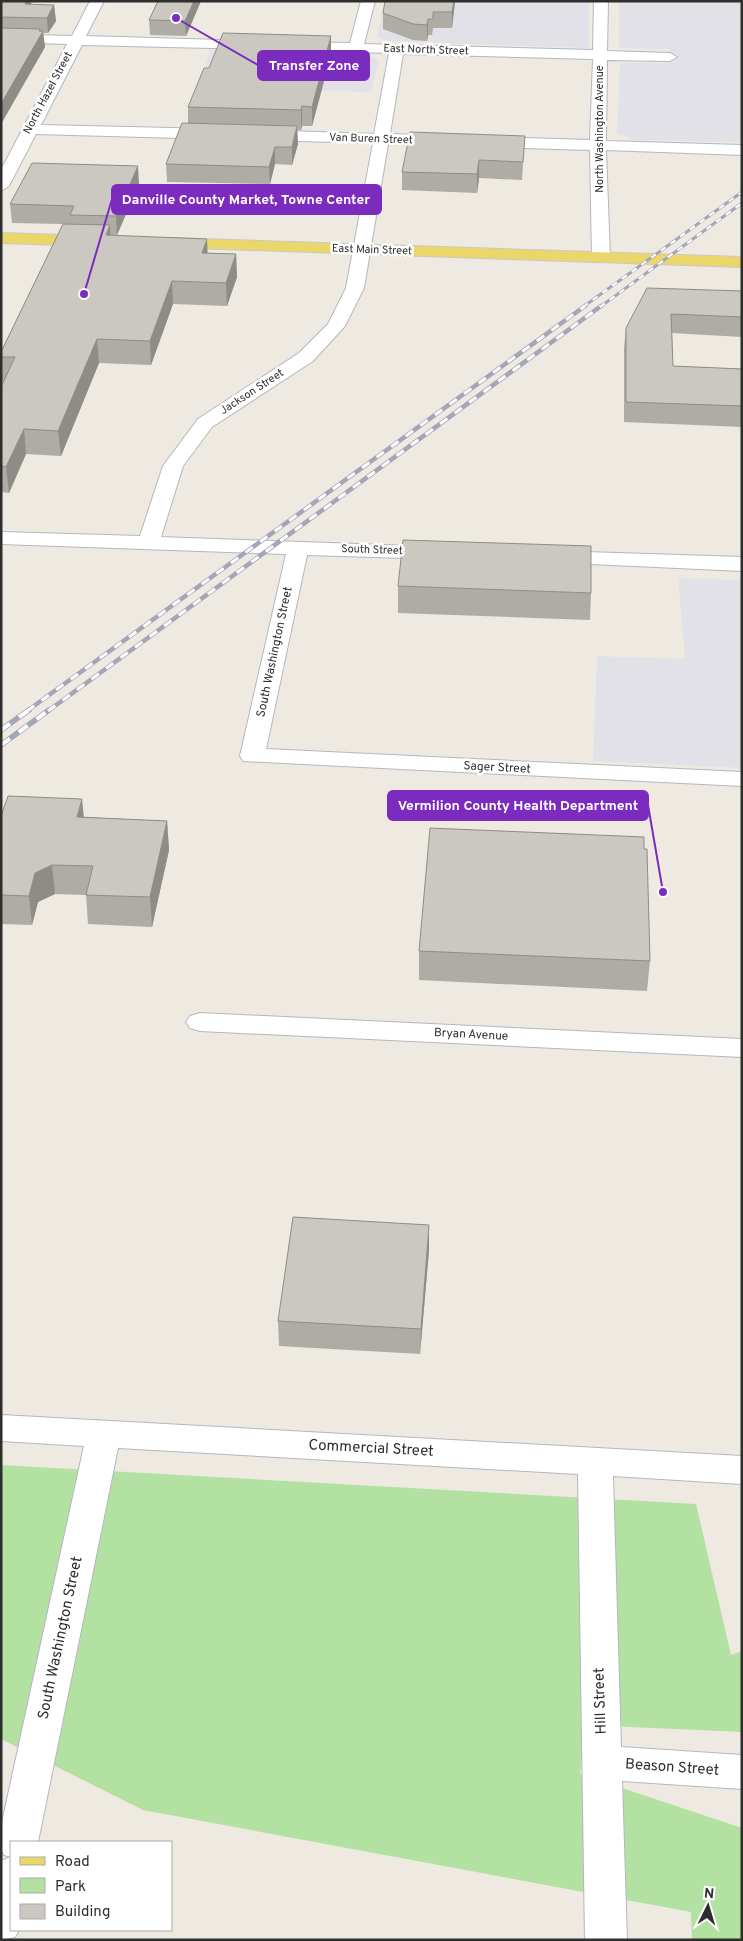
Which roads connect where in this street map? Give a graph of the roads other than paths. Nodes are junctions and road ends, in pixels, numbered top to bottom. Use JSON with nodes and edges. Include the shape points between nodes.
{"nodes":[{"id":1,"x":97,"y":1,"type":"edge"},
{"id":2,"x":368,"y":1,"type":"edge"},
{"id":3,"x":601,"y":1,"type":"edge"},
{"id":4,"x":1,"y":38,"type":"edge"},
{"id":5,"x":76,"y":40,"type":"junction"},
{"id":6,"x":356,"y":48,"type":"junction"},
{"id":7,"x":397,"y":49,"type":"junction"},
{"id":8,"x":601,"y":55,"type":"junction"},
{"id":9,"x":670,"y":57,"type":"dead end"},
{"id":10,"x":30,"y":129,"type":"junction"},
{"id":11,"x":230,"y":134,"type":"edge"},
{"id":12,"x":250,"y":135,"type":"edge"},
{"id":13,"x":381,"y":139,"type":"junction"},
{"id":14,"x":598,"y":146,"type":"junction"},
{"id":15,"x":742,"y":150,"type":"edge"},
{"id":16,"x":1,"y":186,"type":"edge"},
{"id":17,"x":1,"y":238,"type":"edge"},
{"id":18,"x":114,"y":242,"type":"edge"},
{"id":19,"x":158,"y":243,"type":"edge"},
{"id":20,"x":360,"y":249,"type":"junction"},
{"id":21,"x":601,"y":257,"type":"junction"},
{"id":22,"x":742,"y":262,"type":"edge"},
{"id":23,"x":1,"y":538,"type":"edge"},
{"id":24,"x":148,"y":541,"type":"junction"},
{"id":25,"x":298,"y":547,"type":"junction"},
{"id":26,"x":455,"y":553,"type":"edge"},
{"id":27,"x":533,"y":556,"type":"edge"},
{"id":28,"x":742,"y":564,"type":"edge"},
{"id":29,"x":252,"y":756,"type":"joint"},
{"id":30,"x":742,"y":779,"type":"edge"},
{"id":31,"x":200,"y":1022,"type":"dead end"},
{"id":32,"x":742,"y":1048,"type":"edge"},
{"id":33,"x":1,"y":1428,"type":"edge"},
{"id":34,"x":104,"y":1434,"type":"junction"},
{"id":35,"x":595,"y":1462,"type":"junction"},
{"id":36,"x":742,"y":1470,"type":"edge"},
{"id":37,"x":603,"y":1764,"type":"junction"},
{"id":38,"x":742,"y":1772,"type":"edge"},
{"id":39,"x":18,"y":1841,"type":"edge"},
{"id":40,"x":10,"y":1881,"type":"edge"},
{"id":41,"x":1,"y":1923,"type":"edge"},
{"id":42,"x":606,"y":1940,"type":"edge"}],
"edges":[{"from":1,"to":5,"type":"street","name":"North Hazel Street"},
{"from":2,"to":6,"type":"street"},
{"from":3,"to":8,"type":"street","name":"North Washington Avenue"},
{"from":4,"to":5,"type":"street","name":"East North Street"},
{"from":5,"to":6,"type":"street","name":"East North Street"},
{"from":5,"to":10,"type":"street","name":"North Hazel Street"},
{"from":6,"to":7,"type":"street","name":"East North Street"},
{"from":7,"to":8,"type":"street","name":"East North Street"},
{"from":7,"to":13,"type":"street","name":"Jackson Street"},
{"from":8,"to":9,"type":"street","name":"East North Street"},
{"from":8,"to":14,"type":"street","name":"North Washington Avenue"},
{"from":10,"to":11,"type":"street"},
{"from":10,"to":16,"type":"street","name":"North Hazel Street"},
{"from":12,"to":13,"type":"street","name":"Van Buren Street"},
{"from":13,"to":14,"type":"street","name":"Van Buren Street"},
{"from":13,"to":20,"type":"street","name":"Jackson Street"},
{"from":14,"to":15,"type":"street","name":"Van Buren Street"},
{"from":14,"to":21,"type":"street","name":"North Washington Avenue"},
{"from":17,"to":18,"type":"main road"},
{"from":19,"to":20,"type":"main road","name":"East Main Street"},
{"from":20,"to":21,"type":"main road","name":"East Main Street"},
{"from":20,"to":24,"type":"street","name":"Jackson Street","via":[[355,288],[336,326],[306,357],[205,423],[173,466]]},
{"from":21,"to":22,"type":"main road","name":"East Main Street"},
{"from":23,"to":24,"type":"street","name":"South Street"},
{"from":24,"to":25,"type":"street","name":"South Street"},
{"from":25,"to":26,"type":"street","name":"South Street"},
{"from":25,"to":29,"type":"street","name":"South Washington Street"},
{"from":27,"to":28,"type":"street"},
{"from":29,"to":30,"type":"street","name":"Sager Street"},
{"from":31,"to":32,"type":"street","name":"Bryan Avenue"},
{"from":33,"to":34,"type":"street","name":"Commercial Street"},
{"from":34,"to":35,"type":"street","name":"Commercial Street"},
{"from":34,"to":39,"type":"street","name":"South Washington Street"},
{"from":35,"to":36,"type":"street","name":"Commercial Street"},
{"from":35,"to":37,"type":"street","name":"Hill Street"},
{"from":37,"to":38,"type":"street","name":"Beason Street"},
{"from":37,"to":42,"type":"street","name":"Hill Street"},
{"from":40,"to":41,"type":"street"}]}
